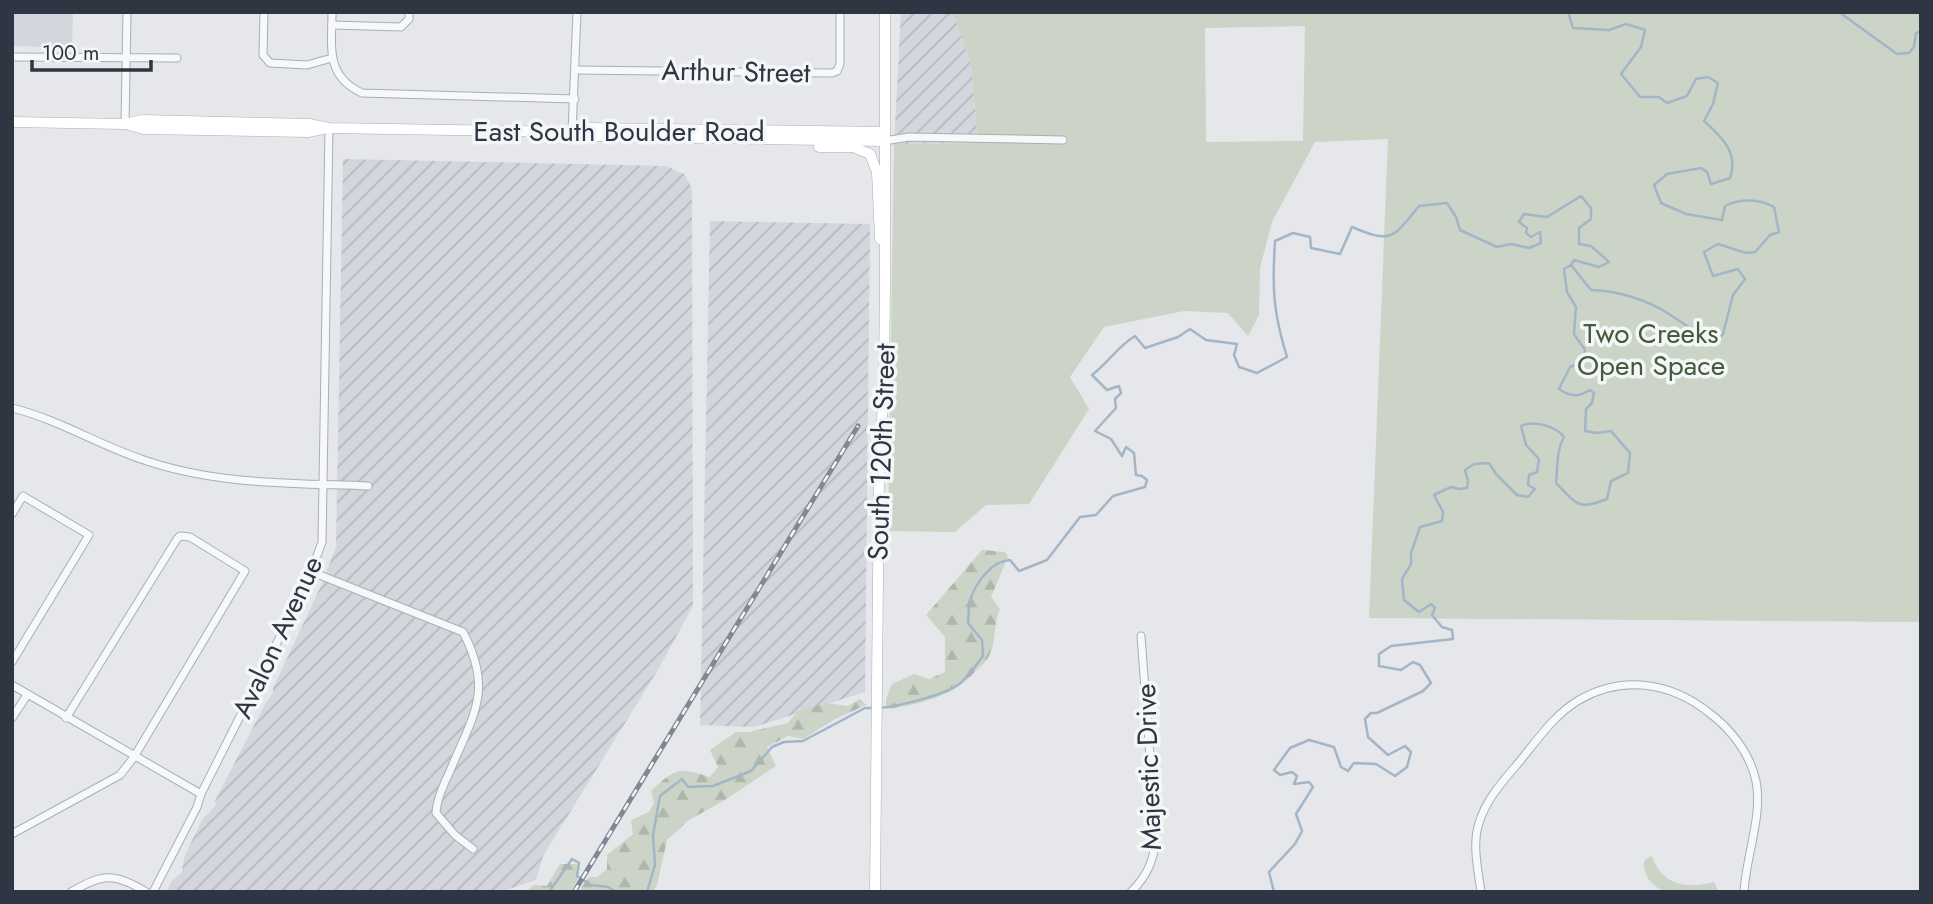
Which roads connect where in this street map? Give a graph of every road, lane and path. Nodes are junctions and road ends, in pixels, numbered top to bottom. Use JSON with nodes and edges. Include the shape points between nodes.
{"nodes":[{"id":1,"x":127,"y":12,"type":"edge"},
{"id":2,"x":264,"y":12,"type":"edge"},
{"id":3,"x":332,"y":12,"type":"edge"},
{"id":4,"x":409,"y":12,"type":"edge"},
{"id":5,"x":577,"y":12,"type":"edge"},
{"id":6,"x":840,"y":12,"type":"edge"},
{"id":7,"x":885,"y":12,"type":"edge"},
{"id":8,"x":332,"y":25,"type":"junction"},
{"id":9,"x":12,"y":57,"type":"edge"},
{"id":10,"x":126,"y":57,"type":"junction"},
{"id":11,"x":177,"y":58,"type":"dead end"},
{"id":12,"x":332,"y":58,"type":"junction"},
{"id":13,"x":576,"y":70,"type":"junction"},
{"id":14,"x":575,"y":99,"type":"junction"},
{"id":15,"x":12,"y":122,"type":"edge"},
{"id":16,"x":125,"y":124,"type":"junction"},
{"id":17,"x":329,"y":128,"type":"junction"},
{"id":18,"x":572,"y":132,"type":"junction"},
{"id":19,"x":884,"y":136,"type":"junction"},
{"id":20,"x":728,"y":138,"type":"junction"},
{"id":21,"x":1063,"y":140,"type":"dead end"},
{"id":22,"x":885,"y":285,"type":"junction"},
{"id":23,"x":12,"y":408,"type":"edge"},
{"id":24,"x":324,"y":484,"type":"junction"},
{"id":25,"x":368,"y":486,"type":"dead end"},
{"id":26,"x":12,"y":514,"type":"edge"},
{"id":27,"x":312,"y":572,"type":"junction"},
{"id":28,"x":1141,"y":636,"type":"dead end"},
{"id":29,"x":12,"y":662,"type":"edge"},
{"id":30,"x":12,"y":685,"type":"edge"},
{"id":31,"x":27,"y":695,"type":"junction"},
{"id":32,"x":12,"y":718,"type":"edge"},
{"id":33,"x":66,"y":718,"type":"junction"},
{"id":34,"x":134,"y":757,"type":"junction"},
{"id":35,"x":201,"y":794,"type":"junction"},
{"id":36,"x":12,"y":834,"type":"edge"},
{"id":37,"x":473,"y":849,"type":"dead end"},
{"id":38,"x":71,"y":892,"type":"edge"},
{"id":39,"x":146,"y":892,"type":"edge"},
{"id":40,"x":153,"y":892,"type":"edge"},
{"id":41,"x":875,"y":892,"type":"edge"},
{"id":42,"x":1131,"y":892,"type":"edge"},
{"id":43,"x":1481,"y":892,"type":"edge"},
{"id":44,"x":1744,"y":892,"type":"edge"}],
"edges":[{"from":1,"to":10,"type":"street"},
{"from":2,"to":12,"type":"street","via":[[263,55],[270,63],[307,65]]},
{"from":3,"to":8,"type":"street"},
{"from":4,"to":8,"type":"street","via":[[401,27]]},
{"from":5,"to":13,"type":"street"},
{"from":6,"to":13,"type":"street","name":"Arthur Street","via":[[840,64],[832,73]]},
{"from":7,"to":19,"type":"main road","name":"South 120th Street"},
{"from":8,"to":12,"type":"street"},
{"from":9,"to":10,"type":"street"},
{"from":10,"to":11,"type":"street"},
{"from":10,"to":16,"type":"street"},
{"from":12,"to":14,"type":"street","via":[[340,78],[362,93]]},
{"from":13,"to":14,"type":"street"},
{"from":14,"to":18,"type":"street"},
{"from":15,"to":16,"type":"main road","name":"East South Boulder Road"},
{"from":16,"to":17,"type":"main road","name":"East South Boulder Road","via":[[143,120]]},
{"from":17,"to":18,"type":"main road","name":"East South Boulder Road"},
{"from":17,"to":24,"type":"street","name":"Avalon Avenue"},
{"from":18,"to":19,"type":"main road","name":"East South Boulder Road","via":[[588,128]]},
{"from":18,"to":20,"type":"main road"},
{"from":19,"to":20,"type":"main road","name":"East South Boulder Road"},
{"from":19,"to":21,"type":"street","name":"East South Boulder Road"},
{"from":19,"to":22,"type":"main road","name":"South 120th Street"},
{"from":20,"to":22,"type":"main road","name":"East South Boulder Road","via":[[762,146],[853,147],[870,154],[877,172]]},
{"from":22,"to":41,"type":"main road","name":"South 120th Street","via":[[878,477]]},
{"from":23,"to":24,"type":"street","via":[[169,468],[230,480]]},
{"from":24,"to":25,"type":"street"},
{"from":24,"to":27,"type":"street","name":"Avalon Avenue","via":[[323,533]]},
{"from":26,"to":29,"type":"street","via":[[23,496],[89,535]]},
{"from":27,"to":35,"type":"street","name":"Avalon Avenue"},
{"from":27,"to":37,"type":"street","via":[[463,632],[481,687],[436,813]]},
{"from":28,"to":42,"type":"street","name":"Majestic Drive","via":[[1156,836],[1153,861]]},
{"from":30,"to":31,"type":"street"},
{"from":31,"to":32,"type":"street"},
{"from":31,"to":33,"type":"street"},
{"from":33,"to":34,"type":"street"},
{"from":33,"to":34,"type":"street","via":[[177,539],[190,537],[245,571]]},
{"from":34,"to":35,"type":"street"},
{"from":34,"to":36,"type":"street","via":[[120,775]]},
{"from":35,"to":40,"type":"street","name":"Avalon Avenue"},
{"from":38,"to":39,"type":"street","via":[[106,876]]},
{"from":43,"to":44,"type":"street","via":[[1478,824],[1491,797],[1563,712],[1600,690],[1631,684],[1660,687],[1693,701],[1725,725],[1739,744],[1755,780],[1757,799]]}]}
